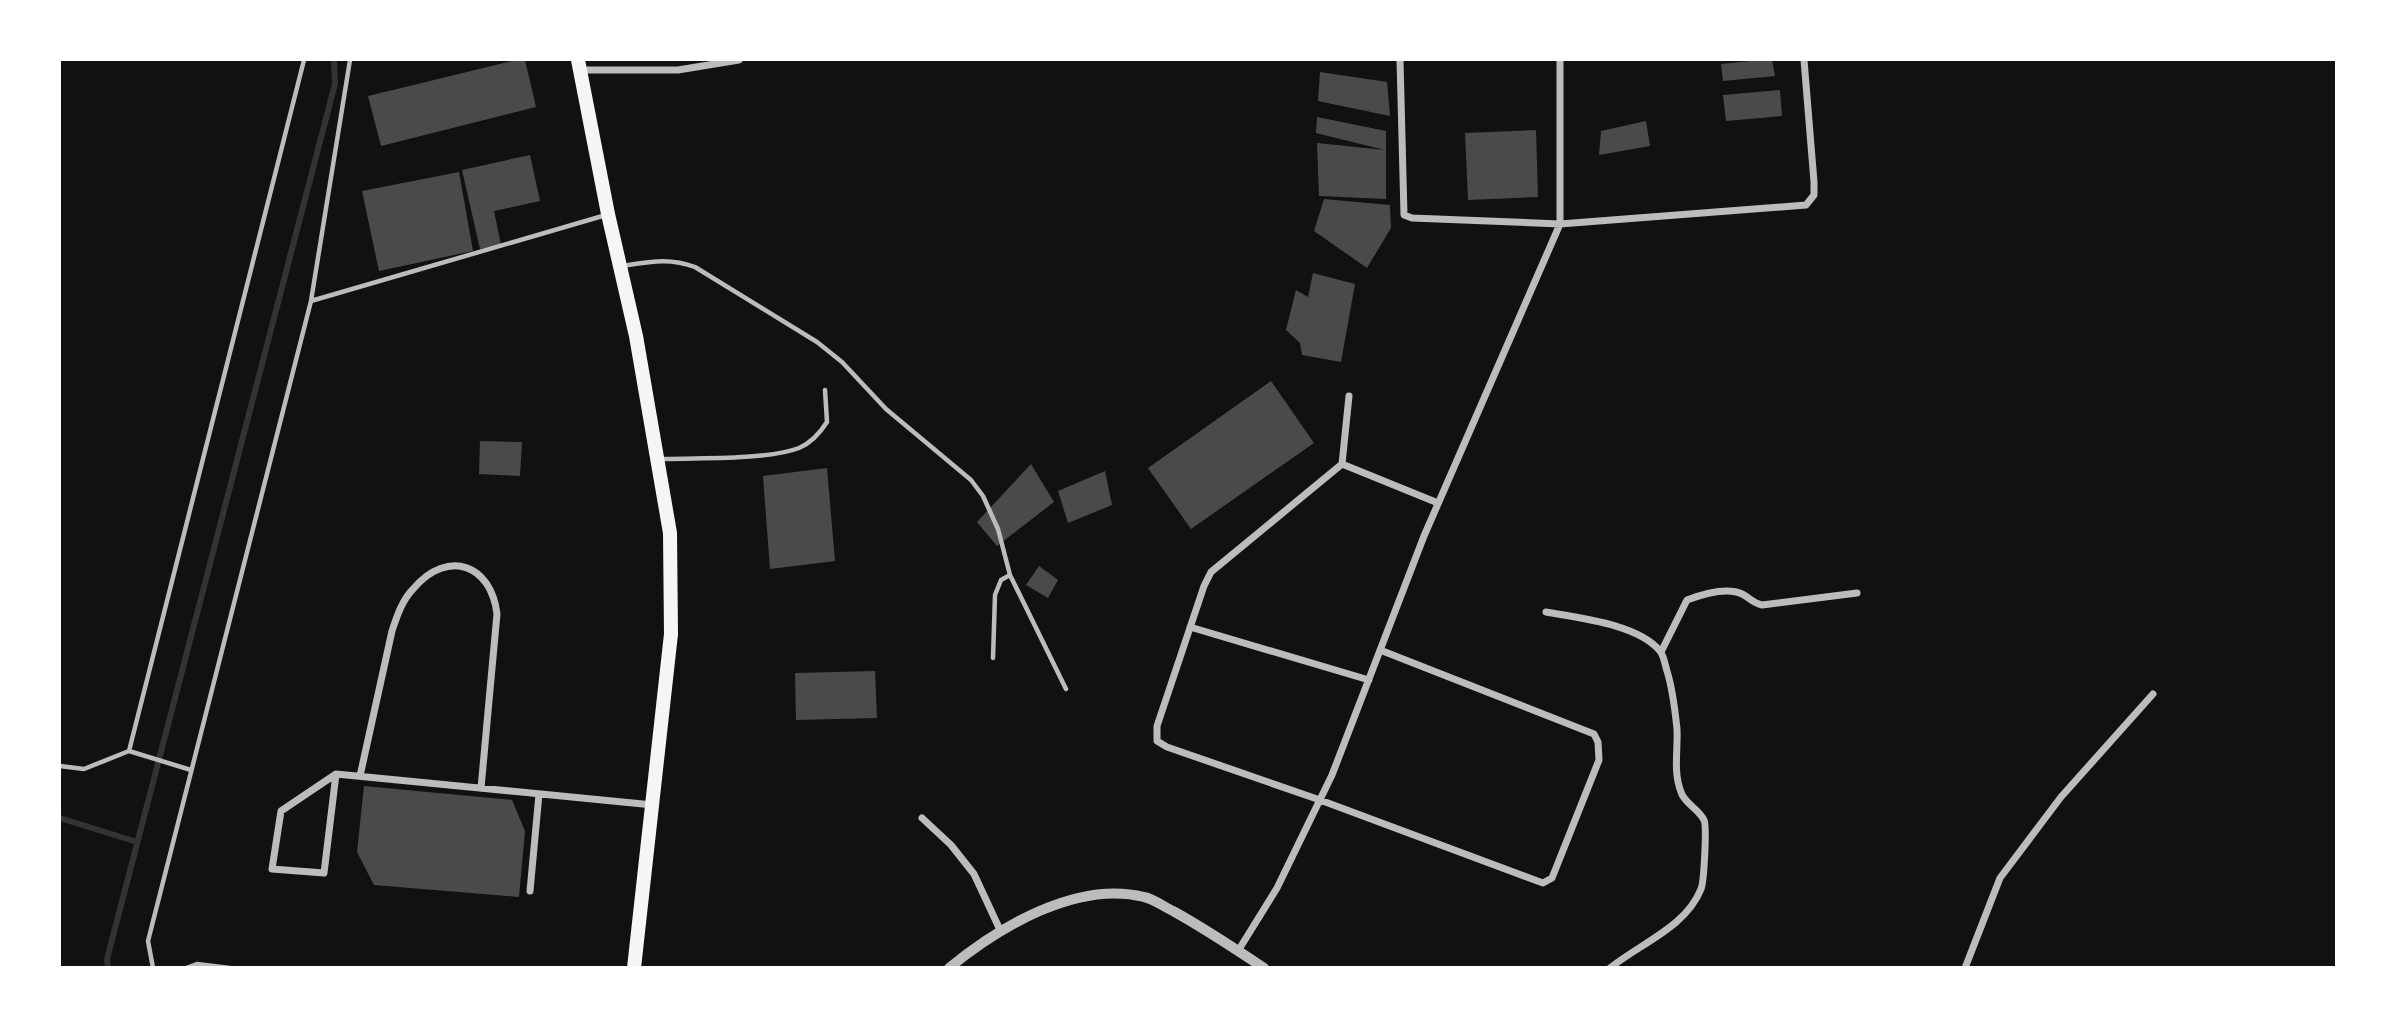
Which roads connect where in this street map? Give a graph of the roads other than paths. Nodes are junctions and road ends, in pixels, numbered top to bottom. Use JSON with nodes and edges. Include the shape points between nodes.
{"nodes":[{"id":1,"x":304,"y":60,"type":"edge"},
{"id":2,"x":350,"y":60,"type":"edge"},
{"id":3,"x":739,"y":60,"type":"edge"},
{"id":4,"x":1400,"y":60,"type":"edge"},
{"id":5,"x":1560,"y":60,"type":"edge"},
{"id":6,"x":1804,"y":60,"type":"edge"},
{"id":7,"x":579,"y":65,"type":"edge"},
{"id":8,"x":608,"y":214,"type":"junction"},
{"id":9,"x":1560,"y":224,"type":"junction"},
{"id":10,"x":621,"y":266,"type":"junction"},
{"id":11,"x":311,"y":301,"type":"junction"},
{"id":12,"x":825,"y":390,"type":"dead end"},
{"id":13,"x":1349,"y":396,"type":"dead end"},
{"id":14,"x":657,"y":459,"type":"junction"},
{"id":15,"x":1342,"y":464,"type":"junction"},
{"id":16,"x":1438,"y":503,"type":"junction"},
{"id":17,"x":1010,"y":575,"type":"junction"},
{"id":18,"x":1857,"y":593,"type":"dead end"},
{"id":19,"x":1546,"y":611,"type":"dead end"},
{"id":20,"x":1190,"y":627,"type":"junction"},
{"id":21,"x":1380,"y":650,"type":"junction"},
{"id":22,"x":1661,"y":652,"type":"junction"},
{"id":23,"x":993,"y":658,"type":"dead end"},
{"id":24,"x":1369,"y":680,"type":"junction"},
{"id":25,"x":1066,"y":689,"type":"dead end"},
{"id":26,"x":2153,"y":694,"type":"dead end"},
{"id":27,"x":129,"y":751,"type":"junction"},
{"id":28,"x":60,"y":766,"type":"edge"},
{"id":29,"x":191,"y":770,"type":"junction"},
{"id":30,"x":336,"y":774,"type":"junction"},
{"id":31,"x":360,"y":776,"type":"junction"},
{"id":32,"x":481,"y":788,"type":"junction"},
{"id":33,"x":540,"y":794,"type":"junction"},
{"id":34,"x":1320,"y":800,"type":"junction"},
{"id":35,"x":653,"y":805,"type":"junction"},
{"id":36,"x":922,"y":818,"type":"dead end"},
{"id":37,"x":530,"y":891,"type":"dead end"},
{"id":38,"x":1001,"y":932,"type":"junction"},
{"id":39,"x":1238,"y":951,"type":"junction"},
{"id":40,"x":153,"y":968,"type":"edge"},
{"id":41,"x":186,"y":968,"type":"edge"},
{"id":42,"x":230,"y":968,"type":"edge"},
{"id":43,"x":634,"y":968,"type":"edge"},
{"id":44,"x":949,"y":968,"type":"edge"},
{"id":45,"x":1264,"y":968,"type":"edge"},
{"id":46,"x":1611,"y":968,"type":"edge"},
{"id":47,"x":1965,"y":968,"type":"edge"}],
"edges":[{"from":1,"to":27,"type":"lane"},
{"from":2,"to":11,"type":"lane"},
{"from":3,"to":7,"type":"street","via":[[678,70]]},
{"from":4,"to":9,"type":"street","via":[[1404,215]]},
{"from":5,"to":9,"type":"street"},
{"from":6,"to":9,"type":"street","via":[[1814,182],[1814,195],[1806,205]]},
{"from":7,"to":8,"type":"main road"},
{"from":8,"to":10,"type":"main road"},
{"from":8,"to":11,"type":"lane"},
{"from":9,"to":16,"type":"street"},
{"from":10,"to":14,"type":"main road"},
{"from":10,"to":17,"type":"lane","via":[[666,259],[695,267],[825,348],[886,409],[971,480],[998,529]]},
{"from":11,"to":29,"type":"lane"},
{"from":12,"to":14,"type":"lane","via":[[827,422],[800,447],[750,455]]},
{"from":13,"to":15,"type":"street"},
{"from":14,"to":35,"type":"main road","via":[[670,533],[671,634]]},
{"from":15,"to":16,"type":"street"},
{"from":15,"to":20,"type":"street","via":[[1211,572]]},
{"from":16,"to":21,"type":"street"},
{"from":17,"to":23,"type":"lane","via":[[1001,580],[995,595]]},
{"from":17,"to":25,"type":"lane"},
{"from":18,"to":22,"type":"street","via":[[1762,605],[1739,593],[1705,593],[1687,600]]},
{"from":19,"to":22,"type":"street","via":[[1609,624],[1643,637]]},
{"from":20,"to":24,"type":"street"},
{"from":20,"to":34,"type":"street","via":[[1157,726],[1157,741]]},
{"from":21,"to":24,"type":"street"},
{"from":21,"to":34,"type":"street","via":[[1594,734],[1600,760],[1552,878],[1544,883]]},
{"from":22,"to":46,"type":"street","via":[[1671,686],[1681,795],[1706,823],[1703,886],[1690,910]]},
{"from":24,"to":34,"type":"street"},
{"from":26,"to":47,"type":"street","via":[[2062,797],[2000,878]]},
{"from":27,"to":28,"type":"lane","via":[[85,769]]},
{"from":27,"to":29,"type":"lane"},
{"from":29,"to":40,"type":"lane","via":[[148,941]]},
{"from":30,"to":30,"type":"street","via":[[324,873],[272,869],[281,811]]},
{"from":30,"to":31,"type":"street"},
{"from":31,"to":32,"type":"street"},
{"from":31,"to":32,"type":"street","via":[[400,609],[414,587],[431,573],[462,566],[479,573],[486,582],[497,614]]},
{"from":32,"to":33,"type":"street"},
{"from":33,"to":35,"type":"street"},
{"from":33,"to":37,"type":"street"},
{"from":34,"to":39,"type":"street","via":[[1277,888]]},
{"from":35,"to":43,"type":"main road"},
{"from":36,"to":38,"type":"street","via":[[974,874]]},
{"from":38,"to":39,"type":"street","via":[[1064,901],[1116,893],[1146,897]]},
{"from":38,"to":44,"type":"street"},
{"from":39,"to":45,"type":"street"},
{"from":41,"to":42,"type":"lane","via":[[197,964]]}]}
